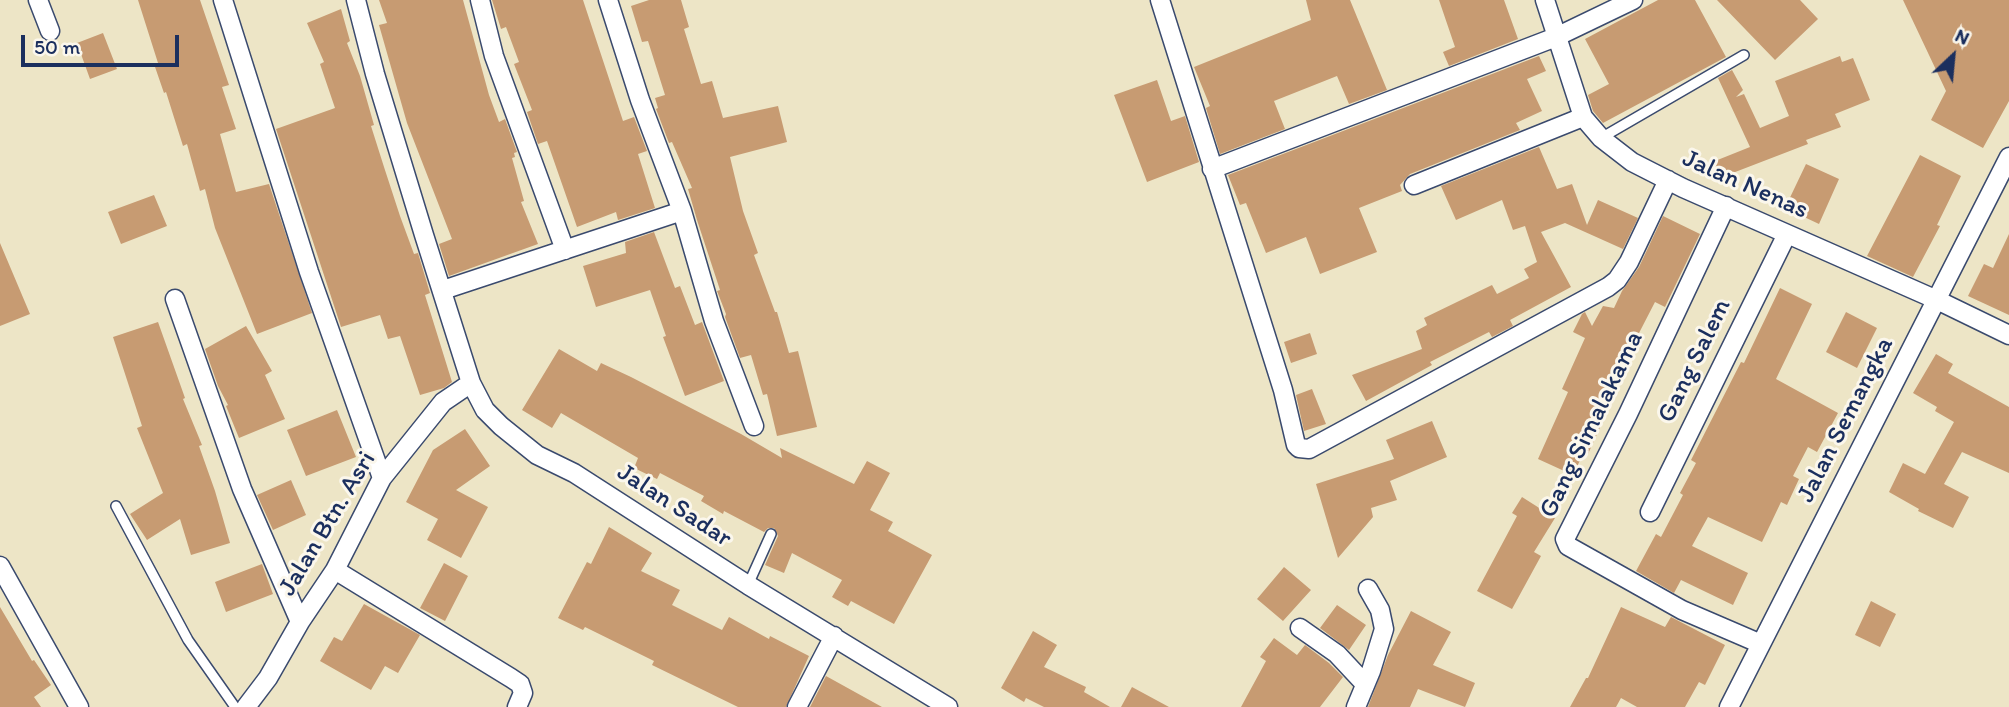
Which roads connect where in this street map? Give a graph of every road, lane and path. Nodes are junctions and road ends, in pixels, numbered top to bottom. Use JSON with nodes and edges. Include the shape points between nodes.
{"nodes":[{"id":1,"x":38,"y":0,"type":"edge"},
{"id":2,"x":223,"y":0,"type":"edge"},
{"id":3,"x":356,"y":0,"type":"edge"},
{"id":4,"x":480,"y":0,"type":"edge"},
{"id":5,"x":608,"y":0,"type":"edge"},
{"id":6,"x":1160,"y":0,"type":"edge"},
{"id":7,"x":1545,"y":0,"type":"edge"},
{"id":8,"x":1633,"y":0,"type":"edge"},
{"id":9,"x":50,"y":31,"type":"dead end"},
{"id":10,"x":1556,"y":37,"type":"junction"},
{"id":11,"x":1744,"y":55,"type":"dead end"},
{"id":12,"x":1583,"y":117,"type":"junction"},
{"id":13,"x":1601,"y":138,"type":"junction"},
{"id":14,"x":2009,"y":157,"type":"edge"},
{"id":15,"x":1212,"y":169,"type":"junction"},
{"id":16,"x":1668,"y":180,"type":"junction"},
{"id":17,"x":1413,"y":185,"type":"dead end"},
{"id":18,"x":1727,"y":206,"type":"junction"},
{"id":19,"x":682,"y":212,"type":"junction"},
{"id":20,"x":1787,"y":234,"type":"junction"},
{"id":21,"x":565,"y":250,"type":"junction"},
{"id":22,"x":443,"y":290,"type":"junction"},
{"id":23,"x":175,"y":299,"type":"dead end"},
{"id":24,"x":1937,"y":300,"type":"junction"},
{"id":25,"x":2009,"y":335,"type":"edge"},
{"id":26,"x":471,"y":383,"type":"junction"},
{"id":27,"x":754,"y":425,"type":"dead end"},
{"id":28,"x":382,"y":478,"type":"junction"},
{"id":29,"x":116,"y":506,"type":"dead end"},
{"id":30,"x":1650,"y":512,"type":"dead end"},
{"id":31,"x":771,"y":534,"type":"dead end"},
{"id":32,"x":0,"y":566,"type":"edge"},
{"id":33,"x":335,"y":570,"type":"junction"},
{"id":34,"x":748,"y":585,"type":"junction"},
{"id":35,"x":1368,"y":589,"type":"dead end"},
{"id":36,"x":300,"y":622,"type":"junction"},
{"id":37,"x":1300,"y":628,"type":"dead end"},
{"id":38,"x":834,"y":636,"type":"junction"},
{"id":39,"x":1761,"y":644,"type":"junction"},
{"id":40,"x":1365,"y":684,"type":"junction"},
{"id":41,"x":79,"y":707,"type":"edge"},
{"id":42,"x":235,"y":707,"type":"edge"},
{"id":43,"x":246,"y":707,"type":"edge"},
{"id":44,"x":517,"y":707,"type":"edge"},
{"id":45,"x":797,"y":707,"type":"edge"},
{"id":46,"x":948,"y":707,"type":"edge"},
{"id":47,"x":1356,"y":707,"type":"edge"},
{"id":48,"x":1728,"y":707,"type":"edge"}],
"edges":[{"from":1,"to":9,"type":"street"},
{"from":2,"to":28,"type":"street","via":[[305,260]]},
{"from":3,"to":22,"type":"street","name":"Jalan Sadar","via":[[374,74]]},
{"from":4,"to":21,"type":"street","via":[[494,56]]},
{"from":5,"to":19,"type":"street"},
{"from":6,"to":15,"type":"street"},
{"from":7,"to":10,"type":"street","name":"Jalan Nenas"},
{"from":8,"to":10,"type":"street"},
{"from":10,"to":12,"type":"street","name":"Jalan Nenas"},
{"from":10,"to":15,"type":"street"},
{"from":11,"to":13,"type":"lane"},
{"from":12,"to":13,"type":"street","name":"Jalan Nenas"},
{"from":12,"to":17,"type":"street"},
{"from":13,"to":16,"type":"street","name":"Jalan Nenas","via":[[1632,162]]},
{"from":14,"to":24,"type":"street","name":"Jalan Semangka"},
{"from":15,"to":16,"type":"street","via":[[1297,445],[1305,450],[1608,287],[1629,262]]},
{"from":16,"to":18,"type":"street","name":"Jalan Nenas"},
{"from":18,"to":20,"type":"street","name":"Jalan Nenas"},
{"from":18,"to":39,"type":"street","name":"Gang Simalakama","via":[[1564,539],[1568,546],[1682,610]]},
{"from":19,"to":21,"type":"street"},
{"from":19,"to":27,"type":"street","via":[[714,321]]},
{"from":20,"to":24,"type":"street","name":"Jalan Nenas"},
{"from":20,"to":30,"type":"street","name":"Gang Salem"},
{"from":21,"to":22,"type":"street"},
{"from":22,"to":26,"type":"street","name":"Jalan Sadar"},
{"from":23,"to":36,"type":"street","via":[[242,489]]},
{"from":24,"to":25,"type":"street","name":"Jalan Nenas"},
{"from":24,"to":39,"type":"street","name":"Jalan Semangka"},
{"from":26,"to":28,"type":"street","name":"Jalan Btn. Asri","via":[[443,402]]},
{"from":26,"to":34,"type":"street","name":"Jalan Sadar","via":[[485,410],[537,455],[574,473]]},
{"from":28,"to":33,"type":"street","name":"Jalan Btn. Asri"},
{"from":29,"to":42,"type":"lane","via":[[188,640]]},
{"from":31,"to":34,"type":"lane"},
{"from":32,"to":41,"type":"street"},
{"from":33,"to":36,"type":"street","name":"Jalan Btn. Asri"},
{"from":33,"to":44,"type":"street","via":[[520,684],[523,692]]},
{"from":34,"to":38,"type":"street","name":"Jalan Sadar"},
{"from":35,"to":40,"type":"street","via":[[1384,629]]},
{"from":36,"to":43,"type":"street","name":"Jalan Btn. Asri"},
{"from":37,"to":40,"type":"street","via":[[1337,654]]},
{"from":38,"to":45,"type":"street"},
{"from":38,"to":46,"type":"street","name":"Jalan Sadar"},
{"from":39,"to":48,"type":"street","name":"Jalan Semangka"},
{"from":40,"to":47,"type":"street"}]}
